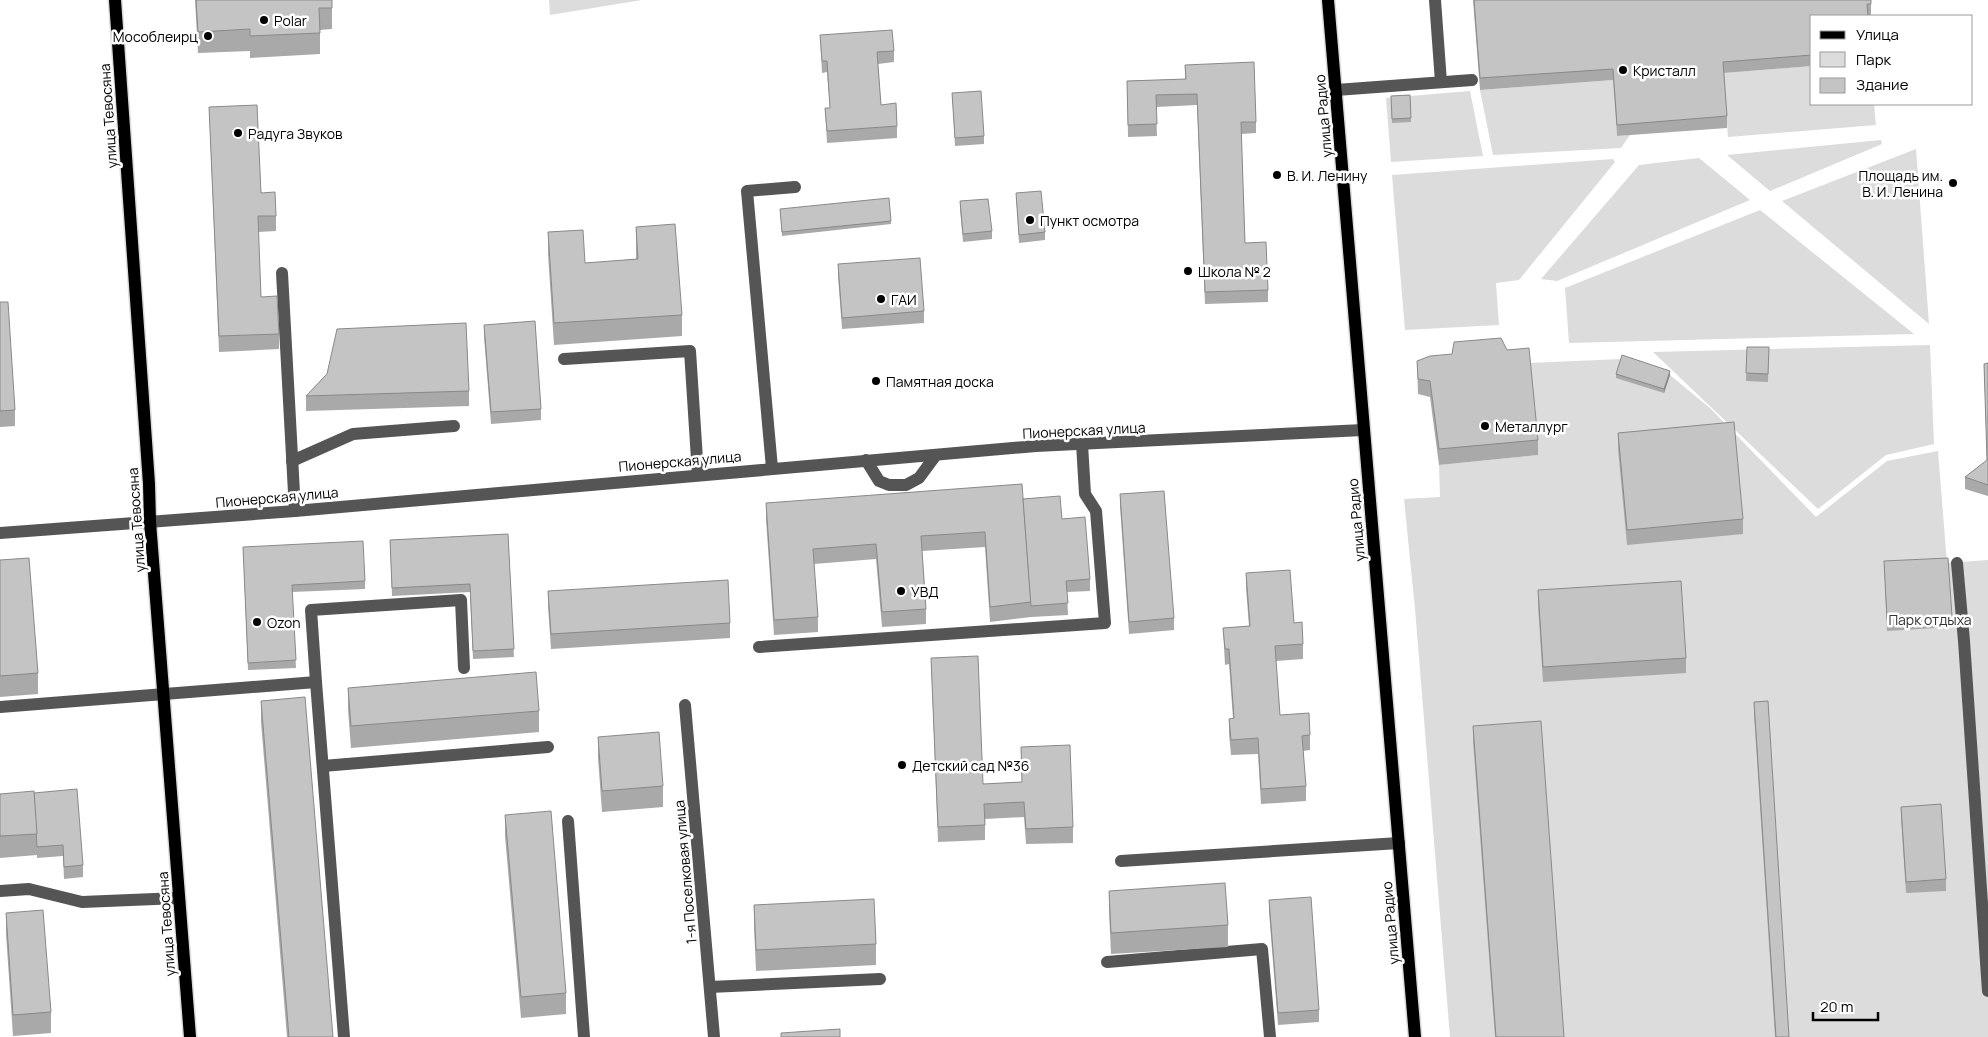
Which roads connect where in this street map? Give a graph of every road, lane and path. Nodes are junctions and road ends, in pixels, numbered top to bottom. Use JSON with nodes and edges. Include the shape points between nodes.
{"nodes":[{"id":1,"x":115,"y":0,"type":"edge"},
{"id":2,"x":1328,"y":0,"type":"edge"},
{"id":3,"x":1435,"y":0,"type":"edge"},
{"id":4,"x":1472,"y":80,"type":"dead end"},
{"id":5,"x":1441,"y":82,"type":"junction"},
{"id":6,"x":1336,"y":90,"type":"junction"},
{"id":7,"x":795,"y":187,"type":"dead end"},
{"id":8,"x":282,"y":273,"type":"dead end"},
{"id":9,"x":564,"y":359,"type":"dead end"},
{"id":10,"x":454,"y":426,"type":"dead end"},
{"id":11,"x":1363,"y":430,"type":"junction"},
{"id":12,"x":1082,"y":444,"type":"junction"},
{"id":13,"x":936,"y":455,"type":"junction"},
{"id":14,"x":866,"y":460,"type":"junction"},
{"id":15,"x":292,"y":461,"type":"junction"},
{"id":16,"x":772,"y":468,"type":"junction"},
{"id":17,"x":698,"y":475,"type":"junction"},
{"id":18,"x":294,"y":511,"type":"junction"},
{"id":19,"x":150,"y":522,"type":"junction"},
{"id":20,"x":0,"y":533,"type":"edge"},
{"id":21,"x":1957,"y":563,"type":"dead end"},
{"id":22,"x":759,"y":646,"type":"dead end"},
{"id":23,"x":464,"y":668,"type":"dead end"},
{"id":24,"x":316,"y":682,"type":"junction"},
{"id":25,"x":164,"y":695,"type":"junction"},
{"id":26,"x":685,"y":705,"type":"dead end"},
{"id":27,"x":0,"y":708,"type":"edge"},
{"id":28,"x":548,"y":747,"type":"dead end"},
{"id":29,"x":323,"y":766,"type":"junction"},
{"id":30,"x":568,"y":821,"type":"dead end"},
{"id":31,"x":1398,"y":843,"type":"junction"},
{"id":32,"x":1121,"y":861,"type":"dead end"},
{"id":33,"x":0,"y":891,"type":"edge"},
{"id":34,"x":179,"y":898,"type":"junction"},
{"id":35,"x":1107,"y":962,"type":"dead end"},
{"id":36,"x":880,"y":979,"type":"dead end"},
{"id":37,"x":710,"y":987,"type":"junction"},
{"id":38,"x":1988,"y":991,"type":"edge"},
{"id":39,"x":190,"y":1037,"type":"edge"},
{"id":40,"x":344,"y":1037,"type":"edge"},
{"id":41,"x":584,"y":1037,"type":"edge"},
{"id":42,"x":714,"y":1037,"type":"edge"},
{"id":43,"x":1270,"y":1037,"type":"edge"},
{"id":44,"x":1415,"y":1037,"type":"edge"}],
"edges":[{"from":1,"to":19,"type":"main road","name":"улица Тевосяна"},
{"from":2,"to":6,"type":"main road","name":"улица Радио"},
{"from":3,"to":5,"type":"street"},
{"from":4,"to":5,"type":"street"},
{"from":5,"to":6,"type":"street"},
{"from":6,"to":11,"type":"main road","name":"улица Радио"},
{"from":7,"to":16,"type":"street","via":[[747,190]]},
{"from":8,"to":15,"type":"street"},
{"from":9,"to":17,"type":"street","via":[[690,351]]},
{"from":10,"to":15,"type":"street","via":[[353,434]]},
{"from":11,"to":12,"type":"street","name":"Пионерская улица"},
{"from":11,"to":31,"type":"main road","name":"улица Радио"},
{"from":12,"to":13,"type":"street","name":"Пионерская улица"},
{"from":12,"to":22,"type":"street","via":[[1085,494],[1096,511],[1105,623]]},
{"from":13,"to":14,"type":"street","name":"Пионерская улица"},
{"from":13,"to":14,"type":"street","via":[[919,478],[906,485],[878,481]]},
{"from":14,"to":16,"type":"street","name":"Пионерская улица"},
{"from":15,"to":18,"type":"street"},
{"from":16,"to":17,"type":"street","name":"Пионерская улица"},
{"from":17,"to":18,"type":"street","name":"Пионерская улица"},
{"from":18,"to":19,"type":"street","name":"Пионерская улица"},
{"from":19,"to":20,"type":"street","name":"Пионерская улица"},
{"from":19,"to":25,"type":"main road","name":"улица Тевосяна"},
{"from":21,"to":38,"type":"street"},
{"from":23,"to":24,"type":"street","via":[[461,600],[311,610]]},
{"from":24,"to":25,"type":"street"},
{"from":24,"to":29,"type":"street"},
{"from":25,"to":27,"type":"street"},
{"from":25,"to":34,"type":"main road","name":"улица Тевосяна"},
{"from":26,"to":37,"type":"street","name":"1-я Поселковая улица"},
{"from":28,"to":29,"type":"street"},
{"from":29,"to":40,"type":"street"},
{"from":30,"to":41,"type":"street"},
{"from":31,"to":32,"type":"street"},
{"from":31,"to":44,"type":"main road","name":"улица Радио"},
{"from":33,"to":34,"type":"street","via":[[29,889],[82,902]]},
{"from":34,"to":39,"type":"main road","name":"улица Тевосяна"},
{"from":35,"to":43,"type":"street","via":[[1262,949]]},
{"from":36,"to":37,"type":"street"},
{"from":37,"to":42,"type":"street","name":"1-я Поселковая улица"}]}
